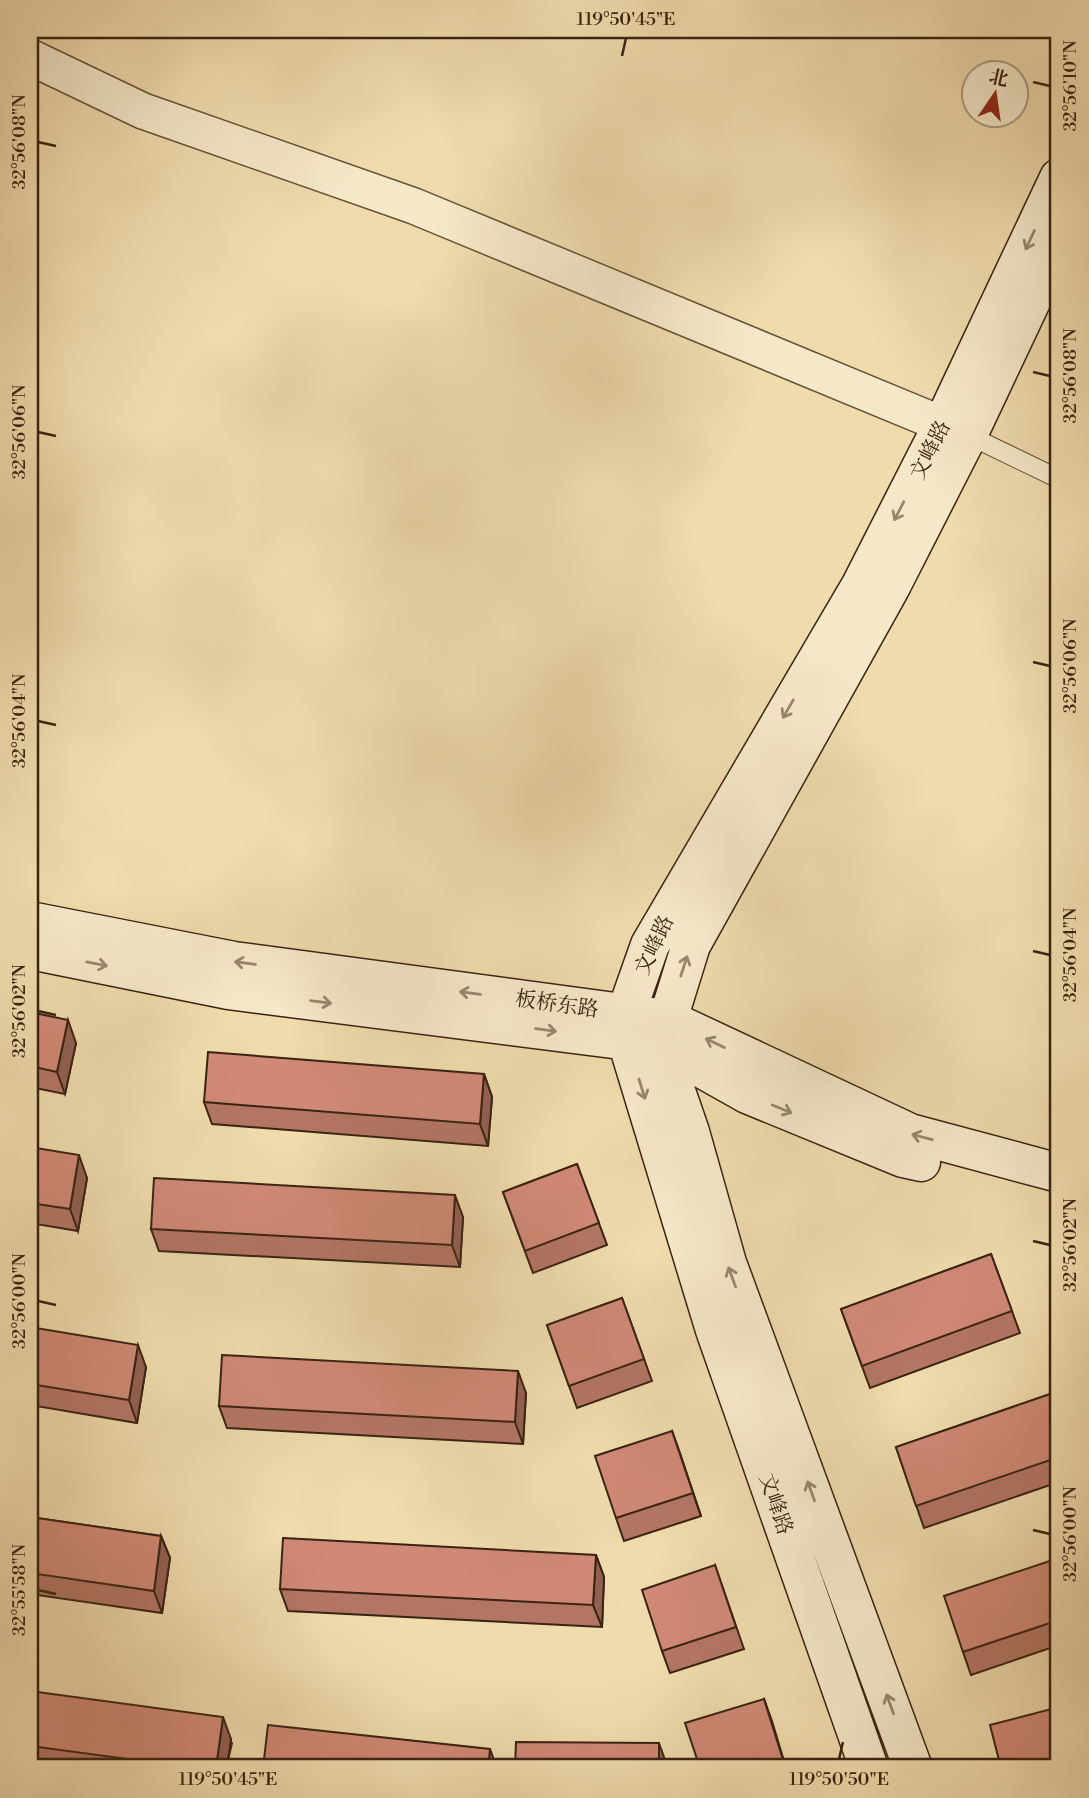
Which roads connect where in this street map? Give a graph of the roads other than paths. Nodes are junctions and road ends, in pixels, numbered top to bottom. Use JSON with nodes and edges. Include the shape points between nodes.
{"nodes":[{"id":1,"x":30,"y":57,"type":"edge"},
{"id":2,"x":1059,"y":178,"type":"edge"},
{"id":3,"x":1059,"y":242,"type":"edge"},
{"id":4,"x":956,"y":430,"type":"junction"},
{"id":5,"x":1059,"y":479,"type":"edge"},
{"id":6,"x":30,"y":921,"type":"edge"},
{"id":7,"x":30,"y":950,"type":"edge"},
{"id":8,"x":645,"y":1029,"type":"junction"},
{"id":9,"x":1059,"y":1173,"type":"edge"},
{"id":10,"x":1059,"y":1179,"type":"edge"},
{"id":11,"x":869,"y":1768,"type":"edge"},
{"id":12,"x":913,"y":1768,"type":"edge"}],
"edges":[{"from":1,"to":4,"type":"street","via":[[143,111],[414,206]]},
{"from":2,"to":4,"type":"street","name":"文峰路","one_way":true},
{"from":3,"to":4,"type":"street","name":"文峰路"},
{"from":4,"to":5,"type":"lane"},
{"from":4,"to":8,"type":"street","name":"文峰路","via":[[890,588]]},
{"from":8,"to":6,"type":"street","name":"板桥东路","one_way":true,"via":[[234,961]]},
{"from":7,"to":8,"type":"street","name":"板桥东路","one_way":true,"via":[[228,990]]},
{"from":9,"to":8,"type":"street","name":"板桥东路","one_way":true,"via":[[910,1133]]},
{"from":8,"to":10,"type":"street","name":"板桥东路","one_way":true,"via":[[747,1094],[903,1158],[1008,1181]]},
{"from":8,"to":11,"type":"street","name":"文峰路","one_way":true,"via":[[715,1330]]},
{"from":12,"to":8,"type":"street","name":"文峰路","one_way":true,"via":[[727,1263],[690,1132]]}]}
